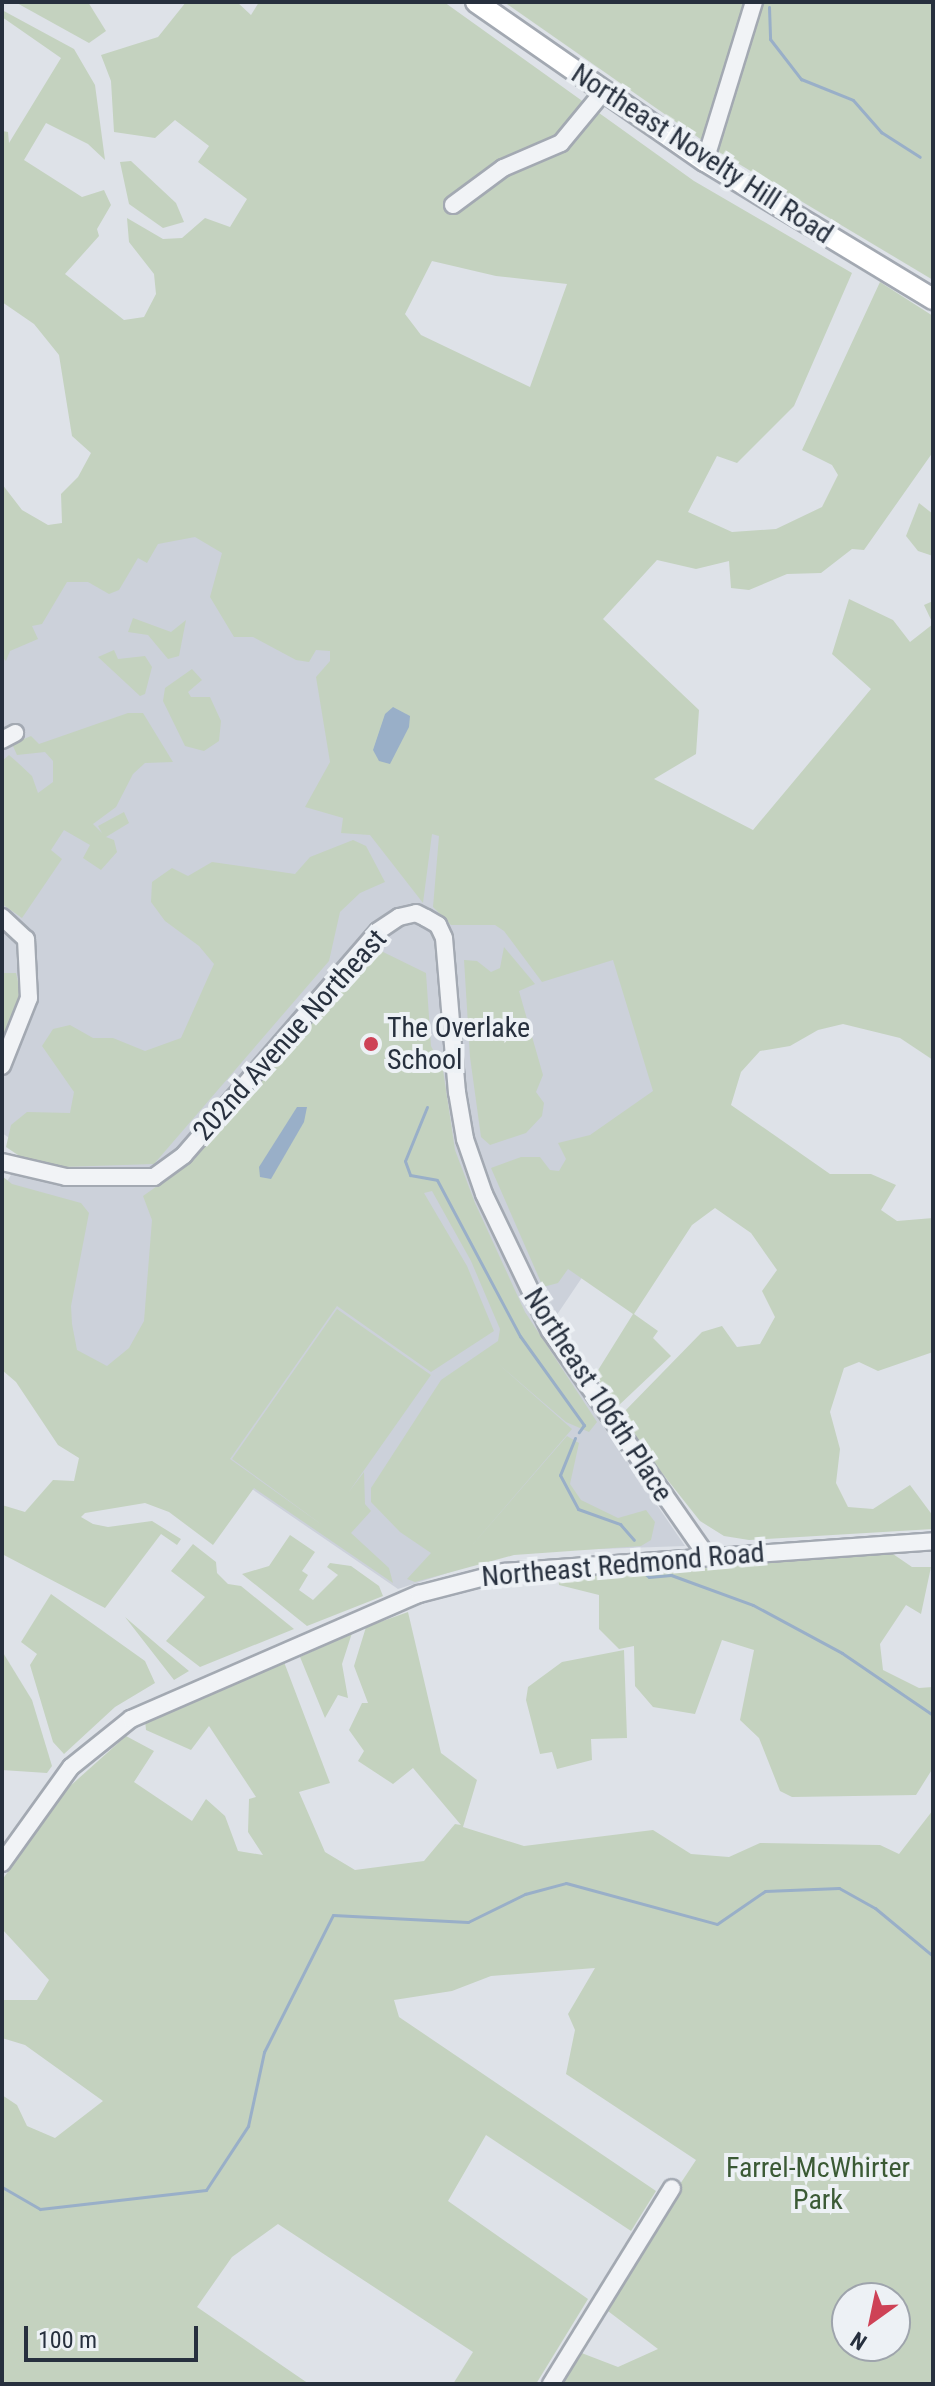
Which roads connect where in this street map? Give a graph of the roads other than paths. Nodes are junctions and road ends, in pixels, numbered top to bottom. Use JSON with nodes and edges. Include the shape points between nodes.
{"nodes":[{"id":1,"x":476,"y":2,"type":"edge"},
{"id":2,"x":754,"y":2,"type":"edge"},
{"id":3,"x":603,"y":92,"type":"junction"},
{"id":4,"x":705,"y":161,"type":"junction"},
{"id":5,"x":453,"y":205,"type":"dead end"},
{"id":6,"x":933,"y":299,"type":"edge"},
{"id":7,"x":416,"y":913,"type":"joint"},
{"id":8,"x":2,"y":917,"type":"edge"},
{"id":9,"x":2,"y":1066,"type":"edge"},
{"id":10,"x":2,"y":1162,"type":"edge"},
{"id":11,"x":933,"y":1541,"type":"edge"},
{"id":12,"x":707,"y":1556,"type":"junction"},
{"id":13,"x":2,"y":1863,"type":"edge"},
{"id":14,"x":672,"y":2188,"type":"dead end"},
{"id":15,"x":551,"y":2384,"type":"edge"}],
"edges":[{"from":1,"to":3,"type":"main road","name":"Northeast Novelty Hill Road"},
{"from":2,"to":4,"type":"street"},
{"from":3,"to":4,"type":"main road","name":"Northeast Novelty Hill Road"},
{"from":3,"to":5,"type":"street","via":[[561,143],[503,168]]},
{"from":4,"to":6,"type":"main road","name":"Northeast Novelty Hill Road"},
{"from":7,"to":10,"type":"street","name":"202nd Avenue Northeast","via":[[378,931],[171,1167],[141,1179],[94,1179],[36,1174]]},
{"from":7,"to":12,"type":"street","name":"Northeast 106th Place","via":[[438,925],[444,938],[457,1092],[465,1139],[484,1194],[550,1331]]},
{"from":8,"to":9,"type":"street","via":[[26,939],[27,977],[27,1015]]},
{"from":11,"to":12,"type":"street","name":"Northeast Redmond Road"},
{"from":12,"to":13,"type":"street","name":"Northeast Redmond Road","via":[[504,1572],[448,1584],[164,1701],[126,1722],[71,1767]]},
{"from":14,"to":15,"type":"street"}]}
